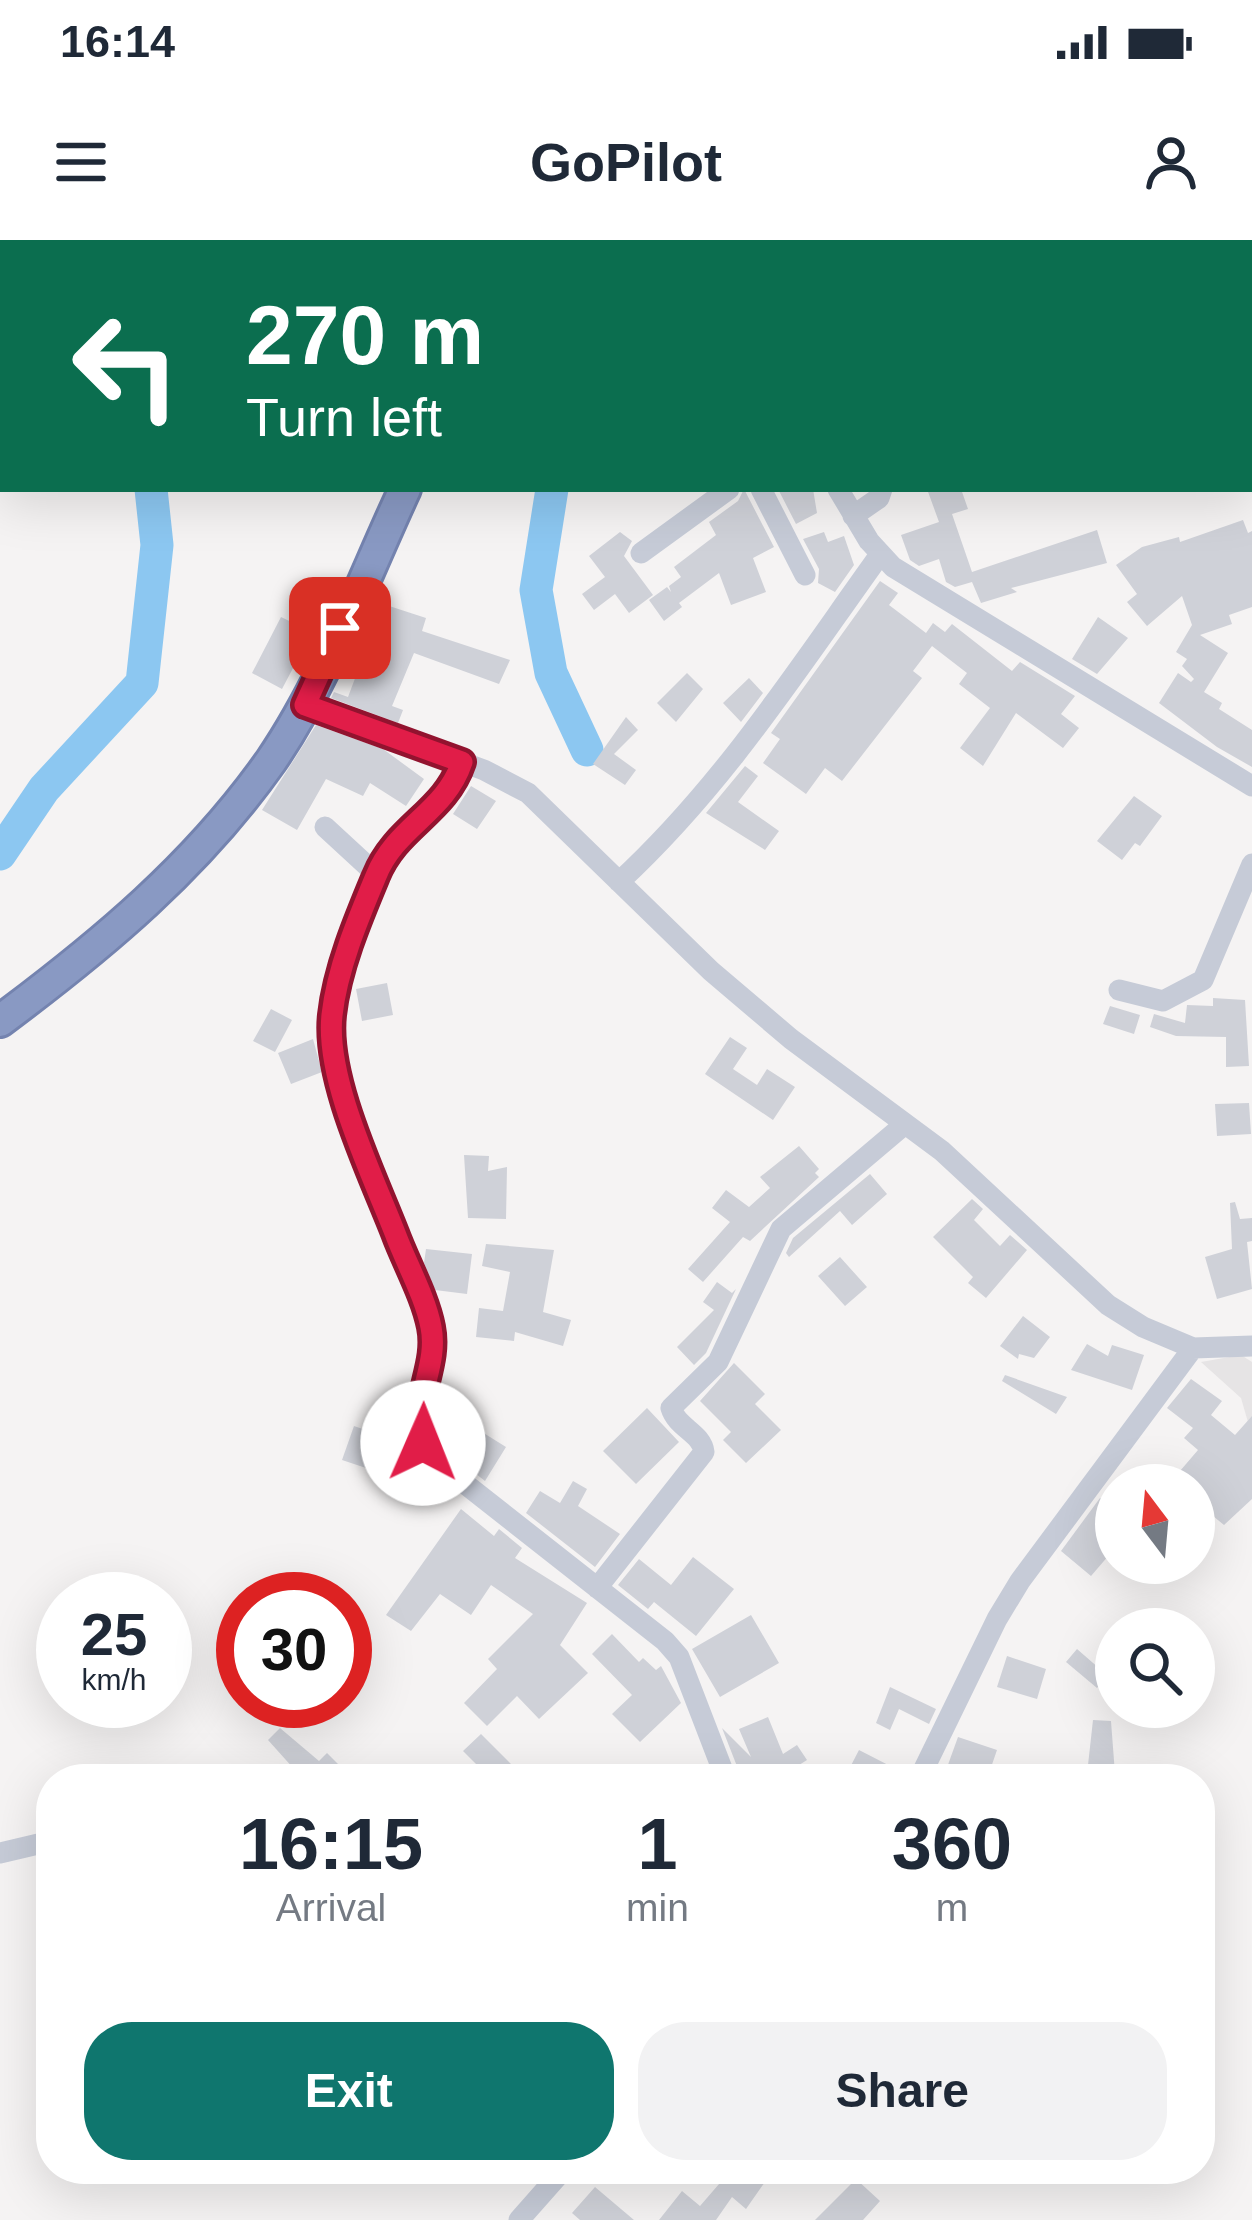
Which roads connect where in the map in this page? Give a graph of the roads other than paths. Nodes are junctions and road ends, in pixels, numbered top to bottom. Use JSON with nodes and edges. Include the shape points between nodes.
{"nodes":[{"id":1,"x":404,"y":492,"type":"edge"},
{"id":2,"x":725,"y":492,"type":"edge"},
{"id":3,"x":763,"y":492,"type":"edge"},
{"id":4,"x":840,"y":492,"type":"edge"},
{"id":5,"x":882,"y":492,"type":"edge"},
{"id":6,"x":853,"y":516,"type":"junction"},
{"id":7,"x":641,"y":553,"type":"dead end"},
{"id":8,"x":879,"y":556,"type":"junction"},
{"id":9,"x":805,"y":575,"type":"dead end"},
{"id":10,"x":305,"y":705,"type":"junction"},
{"id":11,"x":462,"y":762,"type":"junction"},
{"id":12,"x":1252,"y":787,"type":"edge"},
{"id":13,"x":325,"y":827,"type":"dead end"},
{"id":14,"x":1252,"y":864,"type":"edge"},
{"id":15,"x":376,"y":874,"type":"junction"},
{"id":16,"x":619,"y":882,"type":"junction"},
{"id":17,"x":1119,"y":989,"type":"dead end"},
{"id":18,"x":0,"y":1021,"type":"edge"},
{"id":19,"x":905,"y":1124,"type":"junction"},
{"id":20,"x":1252,"y":1346,"type":"edge"},
{"id":21,"x":1193,"y":1348,"type":"junction"},
{"id":22,"x":597,"y":1588,"type":"junction"},
{"id":23,"x":720,"y":1764,"type":"edge"},
{"id":24,"x":934,"y":1764,"type":"edge"},
{"id":25,"x":36,"y":1845,"type":"edge"},
{"id":26,"x":0,"y":1853,"type":"edge"},
{"id":27,"x":551,"y":2184,"type":"edge"},
{"id":28,"x":519,"y":2220,"type":"edge"}],
"edges":[{"from":1,"to":10,"type":"highway"},
{"from":2,"to":7,"type":"street"},
{"from":3,"to":9,"type":"street"},
{"from":4,"to":6,"type":"street"},
{"from":5,"to":6,"type":"street"},
{"from":6,"to":8,"type":"street"},
{"from":8,"to":12,"type":"street"},
{"from":8,"to":16,"type":"street","via":[[732,763]]},
{"from":10,"to":11,"type":"street"},
{"from":10,"to":18,"type":"highway","via":[[206,844],[145,907]]},
{"from":11,"to":15,"type":"street","via":[[454,788],[392,844]]},
{"from":11,"to":16,"type":"street","via":[[528,793]]},
{"from":13,"to":15,"type":"street"},
{"from":14,"to":17,"type":"street","via":[[1203,980],[1163,1000]]},
{"from":15,"to":22,"type":"street","via":[[337,988],[333,1052],[430,1323],[417,1421],[423,1443]]},
{"from":16,"to":19,"type":"street","via":[[743,998]]},
{"from":19,"to":21,"type":"street","via":[[1108,1305]]},
{"from":19,"to":22,"type":"street","via":[[781,1229],[718,1362],[671,1408],[704,1452]]},
{"from":20,"to":21,"type":"street"},
{"from":21,"to":24,"type":"street","via":[[1020,1580]]},
{"from":22,"to":23,"type":"street","via":[[679,1657]]},
{"from":25,"to":26,"type":"street"},
{"from":27,"to":28,"type":"street"}]}
